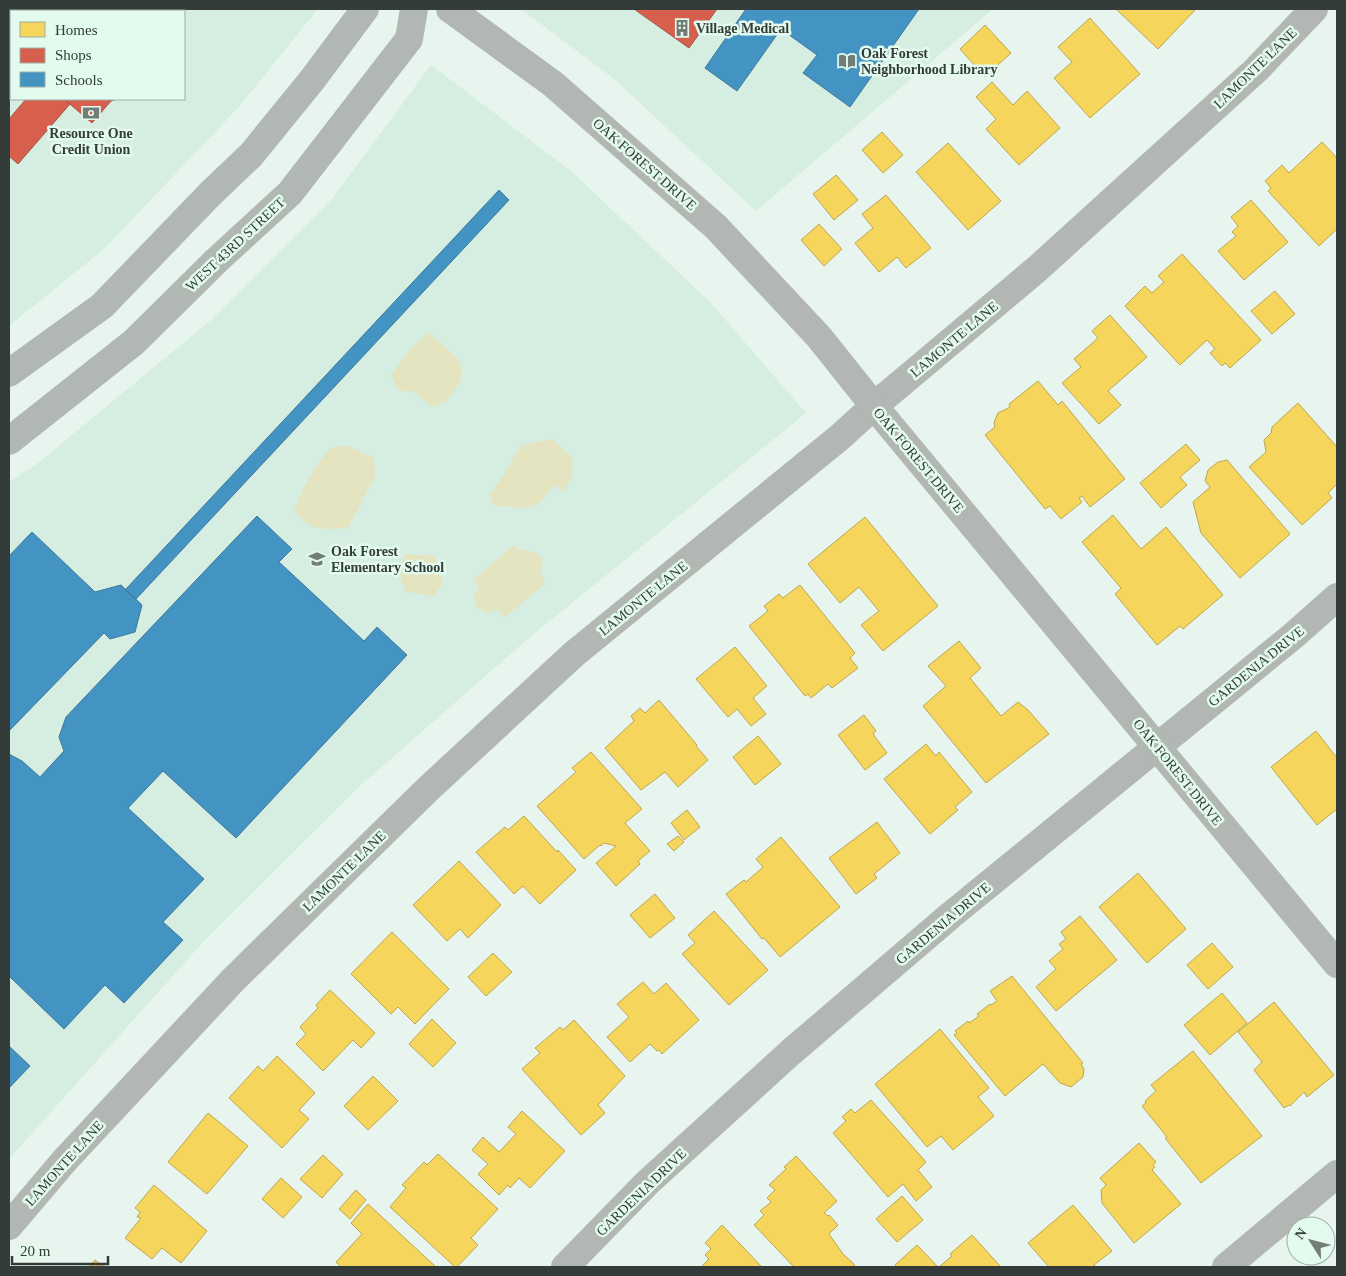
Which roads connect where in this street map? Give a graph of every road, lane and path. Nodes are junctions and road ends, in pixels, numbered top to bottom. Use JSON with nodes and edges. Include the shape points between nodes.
{"nodes":[{"id":1,"x":365,"y":9,"type":"edge"},
{"id":2,"x":414,"y":9,"type":"edge"},
{"id":3,"x":450,"y":9,"type":"edge"},
{"id":4,"x":1314,"y":9,"type":"edge"},
{"id":5,"x":9,"y":373,"type":"edge"},
{"id":6,"x":874,"y":406,"type":"junction"},
{"id":7,"x":9,"y":440,"type":"edge"},
{"id":8,"x":1337,"y":597,"type":"edge"},
{"id":9,"x":1158,"y":746,"type":"junction"},
{"id":10,"x":1337,"y":964,"type":"edge"},
{"id":11,"x":1337,"y":1174,"type":"edge"},
{"id":12,"x":9,"y":1226,"type":"edge"},
{"id":13,"x":565,"y":1267,"type":"edge"},
{"id":14,"x":1226,"y":1267,"type":"edge"}],
"edges":[{"from":1,"to":5,"type":"main road","via":[[251,155],[102,306]]},
{"from":2,"to":7,"type":"main road","name":"WEST 43RD STREET","via":[[409,39],[290,193],[134,342]]},
{"from":3,"to":6,"type":"street","name":"OAK FOREST DRIVE","via":[[554,84],[716,227],[819,337]]},
{"from":4,"to":6,"type":"street","name":"LAMONTE LANE","via":[[1256,70],[1037,269]]},
{"from":6,"to":9,"type":"street","name":"OAK FOREST DRIVE"},
{"from":6,"to":12,"type":"street","name":"LAMONTE LANE","via":[[574,654],[428,789],[233,980],[65,1160]]},
{"from":8,"to":9,"type":"street","name":"GARDENIA DRIVE"},
{"from":9,"to":10,"type":"street","name":"OAK FOREST DRIVE"},
{"from":9,"to":13,"type":"street","name":"GARDENIA DRIVE","via":[[951,914],[791,1052],[647,1183]]},
{"from":11,"to":14,"type":"street"}]}
